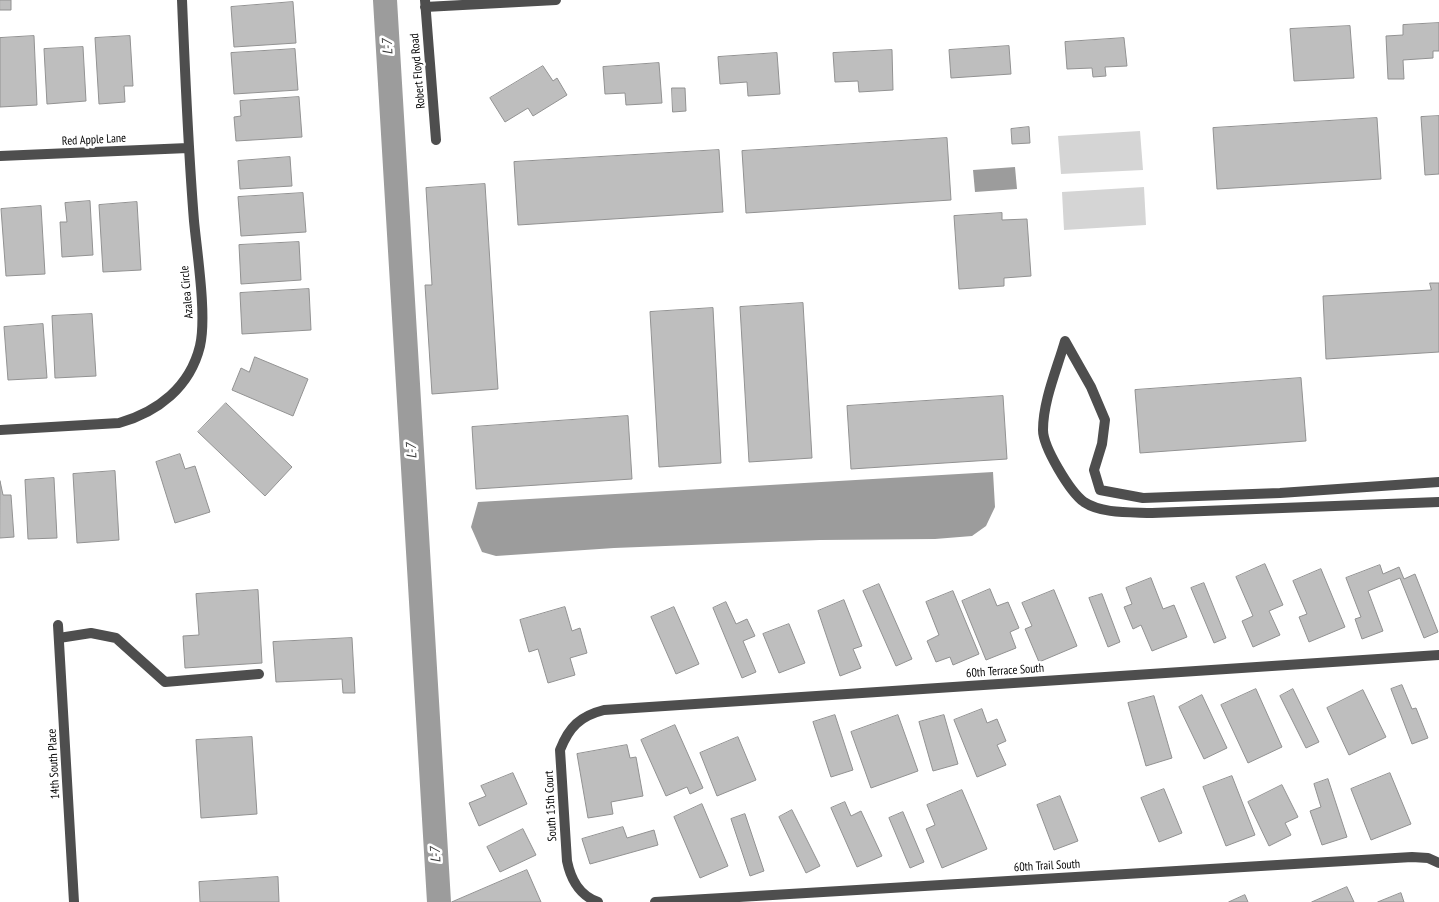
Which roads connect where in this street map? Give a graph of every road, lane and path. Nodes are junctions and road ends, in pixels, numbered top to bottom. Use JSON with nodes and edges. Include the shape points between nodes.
{"nodes":[{"id":1,"x":182,"y":0,"type":"edge"},
{"id":2,"x":556,"y":0,"type":"edge"},
{"id":3,"x":425,"y":4,"type":"edge"},
{"id":4,"x":436,"y":140,"type":"dead end"},
{"id":5,"x":188,"y":148,"type":"junction"},
{"id":6,"x":0,"y":156,"type":"edge"},
{"id":7,"x":0,"y":430,"type":"edge"},
{"id":8,"x":1439,"y":482,"type":"edge"},
{"id":9,"x":1439,"y":502,"type":"edge"},
{"id":10,"x":58,"y":625,"type":"dead end"},
{"id":11,"x":59,"y":638,"type":"junction"},
{"id":12,"x":1439,"y":655,"type":"edge"},
{"id":13,"x":259,"y":674,"type":"dead end"},
{"id":14,"x":575,"y":722,"type":"joint"},
{"id":15,"x":1439,"y":863,"type":"edge"},
{"id":16,"x":74,"y":902,"type":"edge"},
{"id":17,"x":598,"y":902,"type":"edge"},
{"id":18,"x":655,"y":902,"type":"edge"}],
"edges":[{"from":1,"to":5,"type":"street","name":"Azalea Circle"},
{"from":2,"to":3,"type":"street"},
{"from":3,"to":4,"type":"street","name":"Robert Floyd Road"},
{"from":5,"to":6,"type":"street","name":"Red Apple Lane"},
{"from":5,"to":7,"type":"street","name":"Azalea Circle","via":[[203,329],[200,346],[187,377],[164,402],[119,424]]},
{"from":8,"to":9,"type":"street","via":[[1143,498],[1100,490],[1094,470],[1105,420],[1065,341],[1046,406],[1042,431],[1051,459],[1084,502],[1107,510],[1152,513]]},
{"from":10,"to":11,"type":"street","name":"14th South Place"},
{"from":11,"to":13,"type":"street","via":[[91,633],[116,638],[166,682]]},
{"from":11,"to":16,"type":"street","name":"14th South Place"},
{"from":12,"to":14,"type":"street","name":"60th Terrace South","via":[[604,710]]},
{"from":14,"to":17,"type":"street","name":"South 15th Court","via":[[560,750],[567,861],[570,877],[579,890]]},
{"from":15,"to":18,"type":"street","name":"60th Trail South","via":[[1412,857]]}]}
